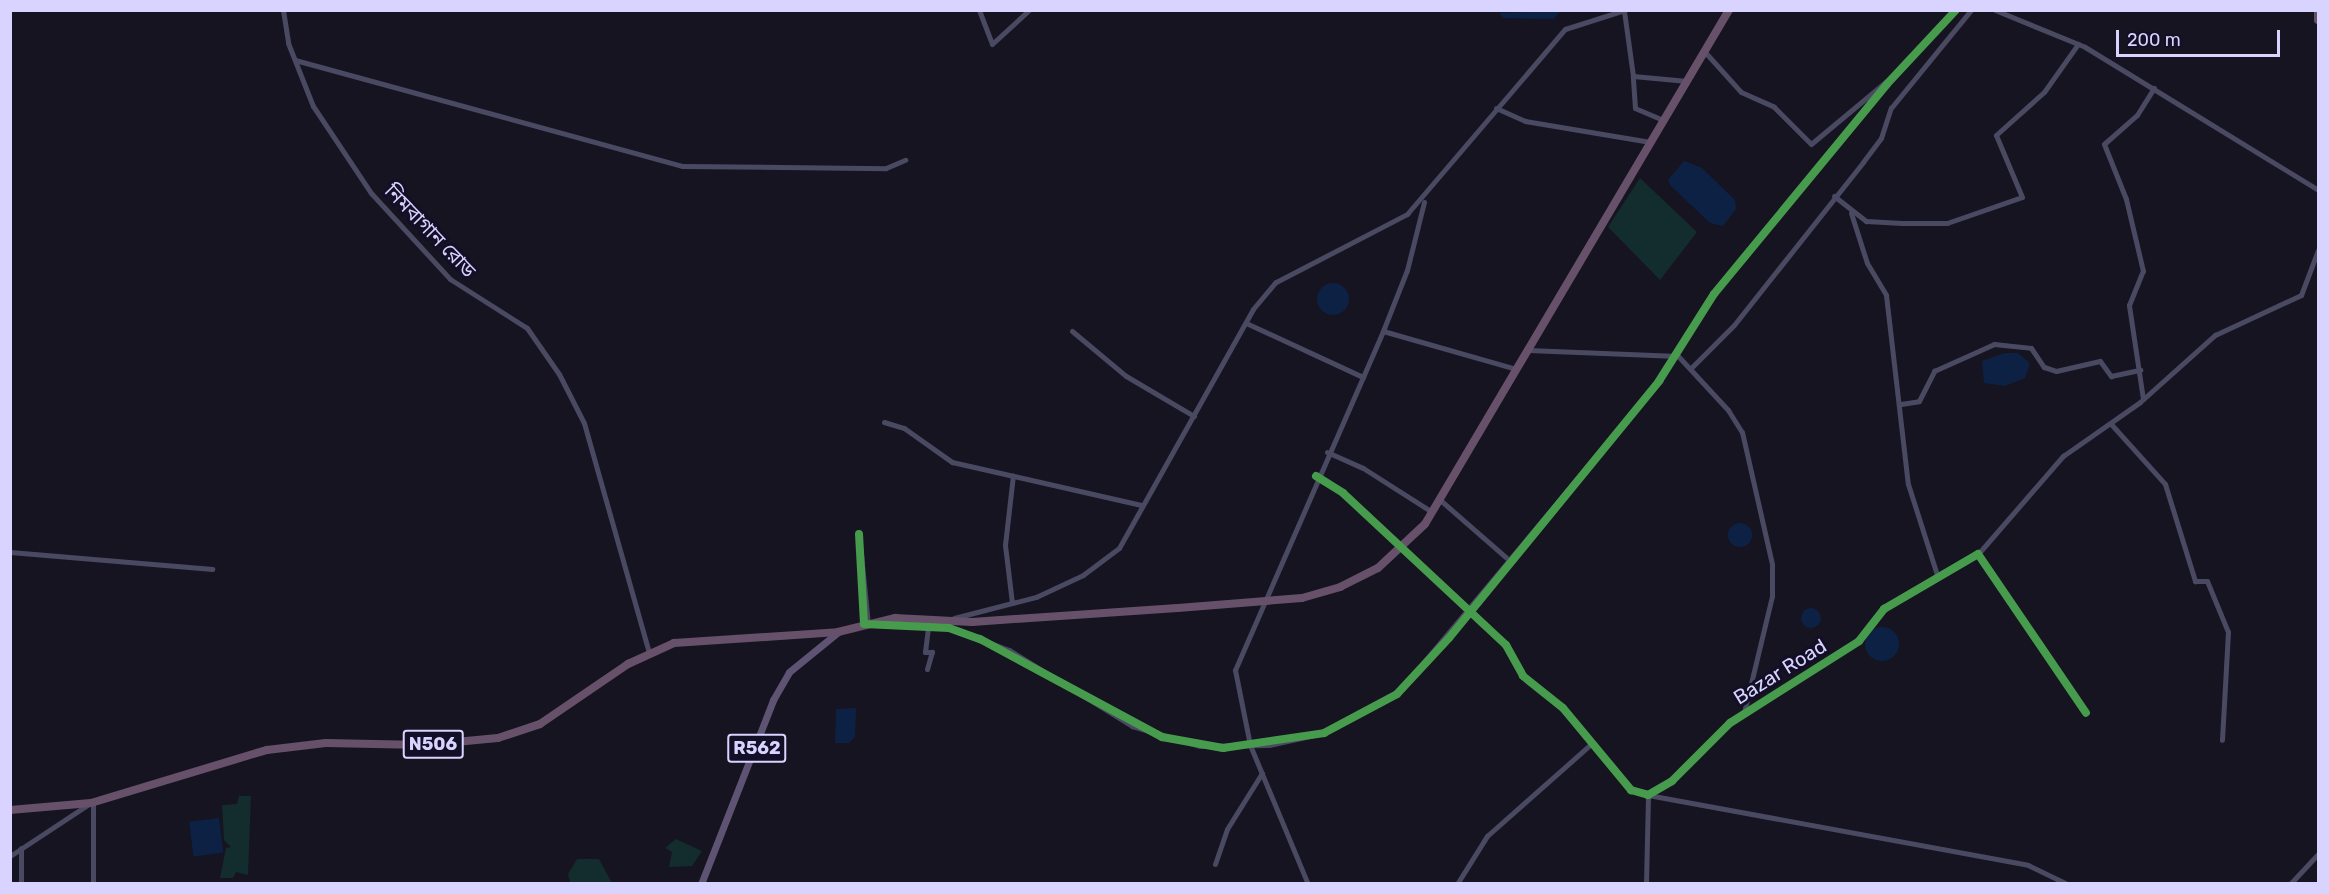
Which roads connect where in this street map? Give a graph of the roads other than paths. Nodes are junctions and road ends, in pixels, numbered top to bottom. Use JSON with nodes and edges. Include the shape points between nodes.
{"nodes":[{"id":1,"x":283,"y":10,"type":"edge"},
{"id":2,"x":979,"y":10,"type":"edge"},
{"id":3,"x":1029,"y":10,"type":"edge"},
{"id":4,"x":1729,"y":10,"type":"edge"},
{"id":5,"x":1956,"y":10,"type":"edge"},
{"id":6,"x":1971,"y":10,"type":"edge"},
{"id":7,"x":1995,"y":10,"type":"edge"},
{"id":8,"x":2310,"y":10,"type":"edge"},
{"id":9,"x":2318,"y":10,"type":"edge"},
{"id":10,"x":1625,"y":11,"type":"edge"},
{"id":11,"x":2318,"y":19,"type":"edge"},
{"id":12,"x":2078,"y":44,"type":"junction"},
{"id":13,"x":1704,"y":51,"type":"junction"},
{"id":14,"x":295,"y":60,"type":"junction"},
{"id":15,"x":1895,"y":75,"type":"junction"},
{"id":16,"x":1633,"y":76,"type":"junction"},
{"id":17,"x":1687,"y":81,"type":"junction"},
{"id":18,"x":2154,"y":88,"type":"junction"},
{"id":19,"x":1496,"y":108,"type":"junction"},
{"id":20,"x":1664,"y":120,"type":"junction"},
{"id":21,"x":1650,"y":142,"type":"junction"},
{"id":22,"x":905,"y":160,"type":"dead end"},
{"id":23,"x":2319,"y":189,"type":"edge"},
{"id":24,"x":1834,"y":196,"type":"junction"},
{"id":25,"x":1424,"y":200,"type":"junction"},
{"id":26,"x":1851,"y":213,"type":"junction"},
{"id":27,"x":2319,"y":250,"type":"edge"},
{"id":28,"x":1246,"y":322,"type":"junction"},
{"id":29,"x":1072,"y":331,"type":"dead end"},
{"id":30,"x":1383,"y":331,"type":"junction"},
{"id":31,"x":1527,"y":350,"type":"junction"},
{"id":32,"x":1678,"y":356,"type":"junction"},
{"id":33,"x":1692,"y":367,"type":"junction"},
{"id":34,"x":1516,"y":369,"type":"junction"},
{"id":35,"x":2140,"y":370,"type":"junction"},
{"id":36,"x":1362,"y":377,"type":"junction"},
{"id":37,"x":2143,"y":399,"type":"junction"},
{"id":38,"x":1901,"y":404,"type":"junction"},
{"id":39,"x":1194,"y":416,"type":"junction"},
{"id":40,"x":884,"y":422,"type":"dead end"},
{"id":41,"x":2110,"y":424,"type":"junction"},
{"id":42,"x":1327,"y":452,"type":"junction"},
{"id":43,"x":1013,"y":475,"type":"junction"},
{"id":44,"x":1316,"y":476,"type":"junction"},
{"id":45,"x":1439,"y":500,"type":"junction"},
{"id":46,"x":1141,"y":505,"type":"junction"},
{"id":47,"x":1432,"y":512,"type":"junction"},
{"id":48,"x":859,"y":534,"type":"dead end"},
{"id":49,"x":1400,"y":547,"type":"junction"},
{"id":50,"x":10,"y":552,"type":"edge"},
{"id":51,"x":1978,"y":554,"type":"junction"},
{"id":52,"x":1509,"y":560,"type":"junction"},
{"id":53,"x":212,"y":569,"type":"dead end"},
{"id":54,"x":1937,"y":575,"type":"junction"},
{"id":55,"x":1262,"y":601,"type":"junction"},
{"id":56,"x":1012,"y":603,"type":"junction"},
{"id":57,"x":1470,"y":611,"type":"junction"},
{"id":58,"x":949,"y":620,"type":"junction"},
{"id":59,"x":864,"y":624,"type":"junction"},
{"id":60,"x":928,"y":626,"type":"junction"},
{"id":61,"x":838,"y":632,"type":"junction"},
{"id":62,"x":649,"y":652,"type":"junction"},
{"id":63,"x":927,"y":669,"type":"dead end"},
{"id":64,"x":1744,"y":713,"type":"junction"},
{"id":65,"x":2086,"y":713,"type":"dead end"},
{"id":66,"x":2222,"y":740,"type":"dead end"},
{"id":67,"x":1592,"y":744,"type":"junction"},
{"id":68,"x":1250,"y":745,"type":"junction"},
{"id":69,"x":1262,"y":773,"type":"junction"},
{"id":70,"x":1648,"y":795,"type":"junction"},
{"id":71,"x":92,"y":803,"type":"junction"},
{"id":72,"x":10,"y":810,"type":"edge"},
{"id":73,"x":21,"y":848,"type":"junction"},
{"id":74,"x":2319,"y":854,"type":"edge"},
{"id":75,"x":10,"y":856,"type":"edge"},
{"id":76,"x":1215,"y":864,"type":"dead end"},
{"id":77,"x":21,"y":884,"type":"edge"},
{"id":78,"x":93,"y":884,"type":"edge"},
{"id":79,"x":701,"y":884,"type":"edge"},
{"id":80,"x":1308,"y":884,"type":"edge"},
{"id":81,"x":1457,"y":884,"type":"edge"},
{"id":82,"x":1646,"y":884,"type":"edge"},
{"id":83,"x":2067,"y":884,"type":"edge"},
{"id":84,"x":2290,"y":884,"type":"edge"}],
"edges":[{"from":1,"to":14,"type":"street","name":"নিমবাগান রোড"},
{"from":2,"to":3,"type":"street","via":[[992,44]]},
{"from":4,"to":13,"type":"highway"},
{"from":5,"to":15,"type":"street"},
{"from":6,"to":24,"type":"street","via":[[1891,108],[1881,138]]},
{"from":7,"to":12,"type":"street"},
{"from":8,"to":11,"type":"street"},
{"from":9,"to":11,"type":"highway"},
{"from":10,"to":16,"type":"street"},
{"from":10,"to":19,"type":"street","via":[[1565,29]]},
{"from":12,"to":18,"type":"street"},
{"from":12,"to":26,"type":"street","via":[[2044,92],[1996,135],[2022,197],[1947,223],[1866,221]]},
{"from":13,"to":15,"type":"street","via":[[1741,92],[1774,107],[1811,144]]},
{"from":13,"to":17,"type":"highway"},
{"from":14,"to":22,"type":"street","via":[[682,166],[886,168]]},
{"from":14,"to":62,"type":"street","name":"নিমবাগান রোড","via":[[313,106],[371,193],[450,279],[527,328],[559,374],[584,423]]},
{"from":15,"to":32,"type":"street","via":[[1714,294]]},
{"from":16,"to":17,"type":"street"},
{"from":16,"to":20,"type":"street","via":[[1635,108]]},
{"from":17,"to":20,"type":"highway"},
{"from":18,"to":23,"type":"street"},
{"from":18,"to":35,"type":"street","via":[[2137,115],[2104,144],[2126,199],[2143,271],[2129,305]]},
{"from":19,"to":21,"type":"street","via":[[1526,121]]},
{"from":19,"to":25,"type":"street"},
{"from":20,"to":21,"type":"highway"},
{"from":21,"to":31,"type":"highway"},
{"from":24,"to":26,"type":"street"},
{"from":24,"to":33,"type":"street","via":[[1734,325]]},
{"from":25,"to":28,"type":"street","via":[[1388,225],[1276,282]]},
{"from":25,"to":30,"type":"street","via":[[1407,270]]},
{"from":26,"to":38,"type":"street","via":[[1867,263],[1886,295]]},
{"from":27,"to":37,"type":"street","via":[[2301,295],[2215,334]]},
{"from":28,"to":36,"type":"street"},
{"from":28,"to":39,"type":"street"},
{"from":29,"to":39,"type":"street","via":[[1075,339],[1126,376]]},
{"from":30,"to":34,"type":"street"},
{"from":30,"to":36,"type":"street"},
{"from":31,"to":32,"type":"street"},
{"from":31,"to":34,"type":"highway"},
{"from":32,"to":33,"type":"street"},
{"from":32,"to":52,"type":"street"},
{"from":33,"to":64,"type":"street","via":[[1742,432],[1773,564],[1772,596]]},
{"from":34,"to":45,"type":"highway"},
{"from":35,"to":37,"type":"street"},
{"from":35,"to":38,"type":"street","via":[[2111,376],[2100,362],[2047,369],[2031,348],[1994,344],[1934,371],[1919,401]]},
{"from":36,"to":42,"type":"street"},
{"from":37,"to":41,"type":"street"},
{"from":38,"to":54,"type":"street","via":[[1908,484]]},
{"from":39,"to":46,"type":"street"},
{"from":40,"to":43,"type":"street","via":[[904,428],[940,457]]},
{"from":41,"to":51,"type":"street","via":[[2063,456]]},
{"from":41,"to":66,"type":"street","via":[[2166,484],[2195,581],[2207,580],[2228,632]]},
{"from":42,"to":44,"type":"street"},
{"from":42,"to":47,"type":"street","via":[[1363,468]]},
{"from":43,"to":46,"type":"street"},
{"from":43,"to":56,"type":"street","via":[[1005,545]]},
{"from":44,"to":49,"type":"street"},
{"from":44,"to":55,"type":"street"},
{"from":45,"to":47,"type":"highway"},
{"from":45,"to":52,"type":"street"},
{"from":46,"to":56,"type":"street","via":[[1119,548],[1074,579]]},
{"from":47,"to":49,"type":"highway"},
{"from":48,"to":59,"type":"street"},
{"from":49,"to":55,"type":"highway","via":[[1378,568],[1340,587]]},
{"from":49,"to":57,"type":"street"},
{"from":50,"to":53,"type":"street"},
{"from":51,"to":54,"type":"street","name":"Bazar Road"},
{"from":51,"to":65,"type":"street"},
{"from":52,"to":57,"type":"street"},
{"from":54,"to":64,"type":"street","name":"Bazar Road","via":[[1884,609],[1859,641]]},
{"from":55,"to":58,"type":"highway"},
{"from":55,"to":68,"type":"street","via":[[1235,670]]},
{"from":56,"to":58,"type":"street"},
{"from":57,"to":67,"type":"street","via":[[1506,645],[1523,676],[1551,696]]},
{"from":57,"to":68,"type":"street","via":[[1398,694],[1324,733]]},
{"from":58,"to":59,"type":"highway"},
{"from":59,"to":60,"type":"street"},
{"from":59,"to":61,"type":"highway"},
{"from":60,"to":63,"type":"street","via":[[925,652],[932,652]]},
{"from":60,"to":68,"type":"street","via":[[949,628],[1009,650],[1101,709],[1162,737],[1200,746]]},
{"from":61,"to":62,"type":"highway","number":"N506","via":[[742,634]]},
{"from":61,"to":79,"type":"main road","number":"R562","via":[[789,672],[773,700]]},
{"from":62,"to":71,"type":"highway","number":"N506","via":[[565,711],[498,738],[424,745],[326,742],[267,750]]},
{"from":64,"to":70,"type":"street","name":"Bazar Road","via":[[1672,781]]},
{"from":67,"to":70,"type":"street","via":[[1631,790]]},
{"from":67,"to":81,"type":"street","via":[[1486,836]]},
{"from":68,"to":69,"type":"street"},
{"from":69,"to":76,"type":"street","via":[[1227,829]]},
{"from":69,"to":80,"type":"street"},
{"from":70,"to":82,"type":"street"},
{"from":70,"to":83,"type":"street","via":[[2018,862]]},
{"from":71,"to":72,"type":"highway","number":"N506"},
{"from":71,"to":73,"type":"street"},
{"from":71,"to":78,"type":"street"},
{"from":73,"to":75,"type":"street"},
{"from":73,"to":77,"type":"street"},
{"from":74,"to":84,"type":"street"}]}
